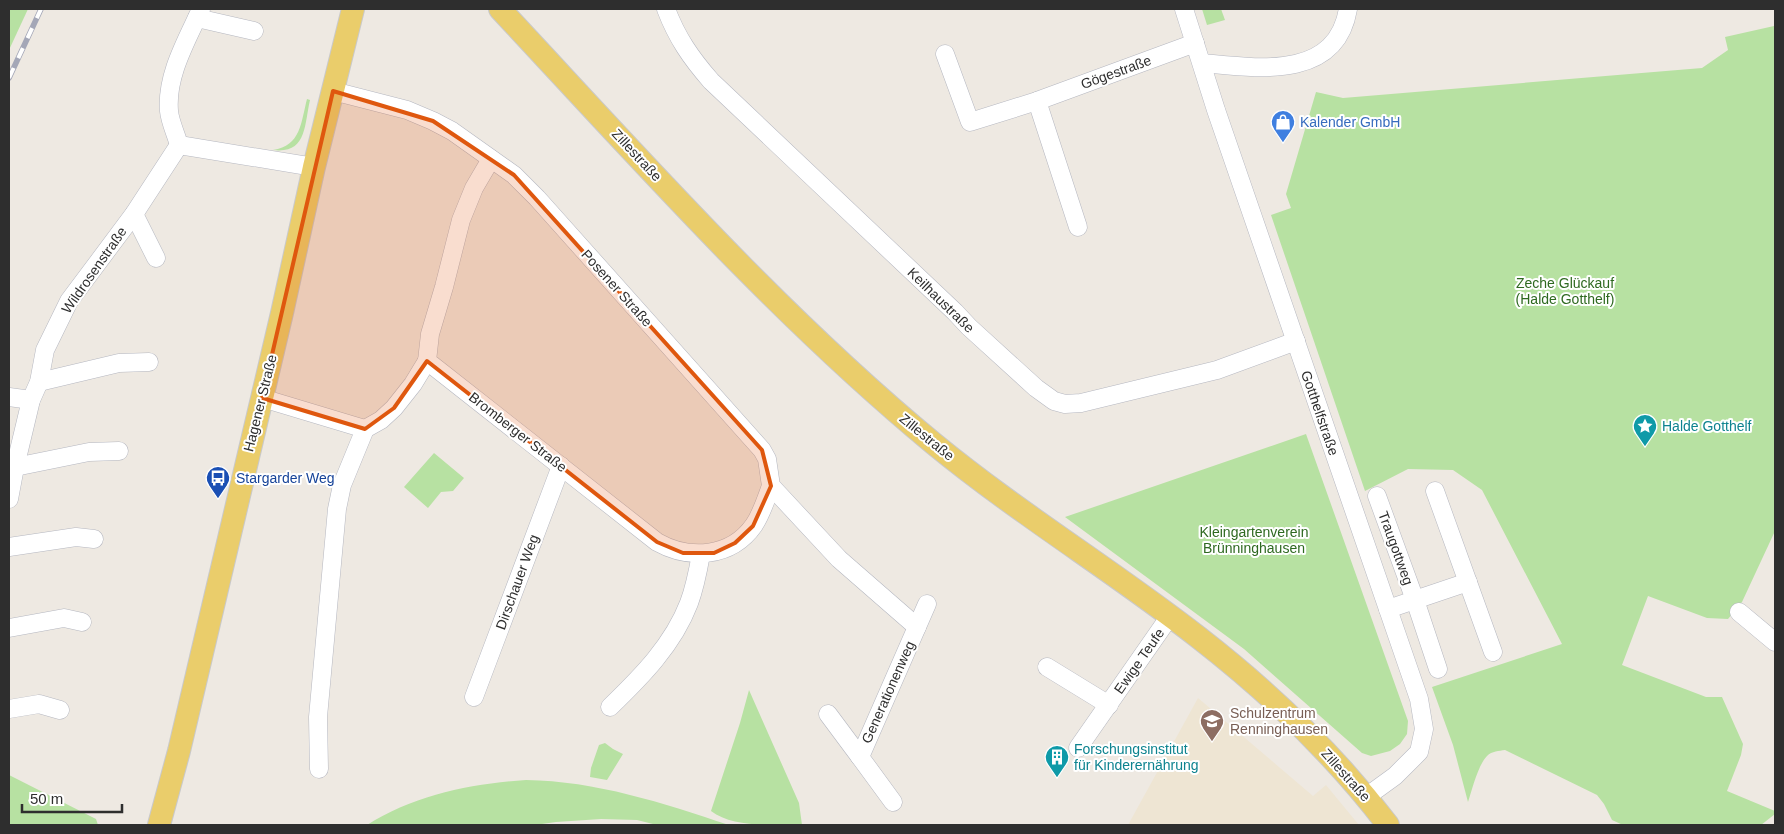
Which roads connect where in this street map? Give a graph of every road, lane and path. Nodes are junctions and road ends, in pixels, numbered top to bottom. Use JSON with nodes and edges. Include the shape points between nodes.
{"nodes":[{"id":1,"x":353,"y":9,"type":"edge"},
{"id":2,"x":500,"y":9,"type":"edge"},
{"id":3,"x":666,"y":9,"type":"edge"},
{"id":4,"x":1184,"y":9,"type":"edge"},
{"id":5,"x":1348,"y":9,"type":"edge"},
{"id":6,"x":199,"y":13,"type":"edge"},
{"id":7,"x":254,"y":31,"type":"dead end"},
{"id":8,"x":1195,"y":43,"type":"junction"},
{"id":9,"x":944,"y":54,"type":"dead end"},
{"id":10,"x":1202,"y":63,"type":"junction"},
{"id":11,"x":333,"y":90,"type":"junction"},
{"id":12,"x":1037,"y":101,"type":"junction"},
{"id":13,"x":179,"y":145,"type":"junction"},
{"id":14,"x":491,"y":158,"type":"junction"},
{"id":15,"x":314,"y":167,"type":"junction"},
{"id":16,"x":134,"y":214,"type":"junction"},
{"id":17,"x":1078,"y":227,"type":"dead end"},
{"id":18,"x":156,"y":258,"type":"dead end"},
{"id":19,"x":1296,"y":341,"type":"junction"},
{"id":20,"x":428,"y":361,"type":"junction"},
{"id":21,"x":149,"y":362,"type":"dead end"},
{"id":22,"x":39,"y":382,"type":"junction"},
{"id":23,"x":9,"y":397,"type":"edge"},
{"id":24,"x":262,"y":398,"type":"junction"},
{"id":25,"x":31,"y":400,"type":"junction"},
{"id":26,"x":365,"y":429,"type":"junction"},
{"id":27,"x":120,"y":452,"type":"dead end"},
{"id":28,"x":560,"y":466,"type":"junction"},
{"id":29,"x":15,"y":467,"type":"junction"},
{"id":30,"x":771,"y":486,"type":"junction"},
{"id":31,"x":1435,"y":491,"type":"dead end"},
{"id":32,"x":1377,"y":496,"type":"dead end"},
{"id":33,"x":9,"y":499,"type":"edge"},
{"id":34,"x":94,"y":539,"type":"dead end"},
{"id":35,"x":9,"y":547,"type":"edge"},
{"id":36,"x":701,"y":554,"type":"junction"},
{"id":37,"x":1468,"y":582,"type":"junction"},
{"id":38,"x":1415,"y":600,"type":"junction"},
{"id":39,"x":927,"y":604,"type":"dead end"},
{"id":40,"x":1388,"y":609,"type":"junction"},
{"id":41,"x":1739,"y":612,"type":"dead end"},
{"id":42,"x":1170,"y":616,"type":"junction"},
{"id":43,"x":82,"y":622,"type":"dead end"},
{"id":44,"x":917,"y":627,"type":"junction"},
{"id":45,"x":9,"y":628,"type":"edge"},
{"id":46,"x":1775,"y":642,"type":"edge"},
{"id":47,"x":1493,"y":652,"type":"dead end"},
{"id":48,"x":1047,"y":668,"type":"dead end"},
{"id":49,"x":1438,"y":669,"type":"dead end"},
{"id":50,"x":474,"y":697,"type":"dead end"},
{"id":51,"x":1108,"y":705,"type":"junction"},
{"id":52,"x":610,"y":707,"type":"dead end"},
{"id":53,"x":9,"y":708,"type":"edge"},
{"id":54,"x":60,"y":710,"type":"dead end"},
{"id":55,"x":828,"y":714,"type":"dead end"},
{"id":56,"x":1078,"y":748,"type":"dead end"},
{"id":57,"x":860,"y":757,"type":"junction"},
{"id":58,"x":318,"y":769,"type":"dead end"},
{"id":59,"x":1366,"y":797,"type":"junction"},
{"id":60,"x":893,"y":802,"type":"dead end"},
{"id":61,"x":159,"y":825,"type":"edge"},
{"id":62,"x":1388,"y":825,"type":"edge"}],
"edges":[{"from":1,"to":11,"type":"main road","name":"Hagener Straße"},
{"from":2,"to":42,"type":"main road","name":"Zillestraße","via":[[720,242],[818,342],[875,394],[982,481]]},
{"from":3,"to":19,"type":"street","name":"Keilhaustraße","via":[[689,55],[711,81],[968,327],[1054,401],[1081,403],[1217,370]]},
{"from":4,"to":8,"type":"street","name":"Gotthelfstraße"},
{"from":5,"to":10,"type":"street","via":[[1334,43],[1311,60],[1275,67]]},
{"from":6,"to":7,"type":"street"},
{"from":6,"to":13,"type":"street","via":[[178,57],[171,89],[169,112]]},
{"from":8,"to":10,"type":"street","name":"Gotthelfstraße"},
{"from":8,"to":12,"type":"street","name":"Gögestraße"},
{"from":9,"to":12,"type":"street","name":"Gögestraße","via":[[970,122]]},
{"from":10,"to":19,"type":"street","name":"Gotthelfstraße"},
{"from":11,"to":14,"type":"street","name":"Posener Straße","via":[[406,110],[433,121]]},
{"from":11,"to":15,"type":"main road","name":"Hagener Straße"},
{"from":12,"to":17,"type":"street"},
{"from":13,"to":15,"type":"street"},
{"from":13,"to":16,"type":"street","name":"Wildrosenstraße"},
{"from":14,"to":20,"type":"street","via":[[460,220],[430,334]]},
{"from":14,"to":30,"type":"street","name":"Posener Straße","via":[[537,198],[762,450],[767,459]]},
{"from":15,"to":24,"type":"main road","name":"Hagener Straße"},
{"from":16,"to":18,"type":"street","name":"Wildrosenstraße"},
{"from":16,"to":22,"type":"street","name":"Wildrosenstraße","via":[[69,301],[45,350]]},
{"from":19,"to":40,"type":"street","name":"Gotthelfstraße"},
{"from":20,"to":26,"type":"street","via":[[394,408]]},
{"from":20,"to":28,"type":"street","name":"Bromberger Straße"},
{"from":21,"to":22,"type":"street","via":[[119,362]]},
{"from":22,"to":25,"type":"street","name":"Wildrosenstraße"},
{"from":23,"to":25,"type":"street"},
{"from":24,"to":26,"type":"street"},
{"from":24,"to":61,"type":"main road","name":"Hagener Straße"},
{"from":25,"to":29,"type":"street","name":"Wildrosenstraße"},
{"from":26,"to":58,"type":"street","via":[[342,486],[337,509],[318,717]]},
{"from":27,"to":29,"type":"street","via":[[89,452]]},
{"from":28,"to":36,"type":"street","name":"Bromberger Straße","via":[[657,542],[683,553]]},
{"from":28,"to":50,"type":"street","name":"Dirschauer Weg"},
{"from":29,"to":33,"type":"street","name":"Wildrosenstraße"},
{"from":30,"to":36,"type":"street","name":"Bromberger Straße","via":[[761,513],[743,537],[714,553]]},
{"from":30,"to":44,"type":"street","name":"Generationenweg","via":[[840,559]]},
{"from":31,"to":37,"type":"street"},
{"from":32,"to":38,"type":"street","name":"Traugottweg"},
{"from":34,"to":35,"type":"street","via":[[76,536]]},
{"from":36,"to":52,"type":"street","via":[[694,588],[679,625],[654,662]]},
{"from":37,"to":38,"type":"street","name":"Traugottweg"},
{"from":37,"to":47,"type":"street"},
{"from":38,"to":40,"type":"street","name":"Traugottweg"},
{"from":38,"to":49,"type":"street","name":"Traugottweg"},
{"from":39,"to":44,"type":"street","name":"Generationenweg"},
{"from":40,"to":59,"type":"street","name":"Gotthelfstraße","via":[[1419,699],[1424,729],[1419,752]]},
{"from":41,"to":46,"type":"street"},
{"from":42,"to":51,"type":"street","name":"Ewige Teufe"},
{"from":42,"to":59,"type":"main road","name":"Zillestraße","via":[[1248,677],[1294,719]]},
{"from":43,"to":45,"type":"street","via":[[64,618]]},
{"from":44,"to":57,"type":"street","name":"Generationenweg"},
{"from":48,"to":51,"type":"street","name":"Ewige Teufe"},
{"from":51,"to":56,"type":"street","name":"Ewige Teufe"},
{"from":53,"to":54,"type":"street","via":[[39,704]]},
{"from":55,"to":57,"type":"street","name":"Generationenweg"},
{"from":57,"to":60,"type":"street","name":"Generationenweg"},
{"from":59,"to":62,"type":"main road","name":"Zillestraße"}]}
